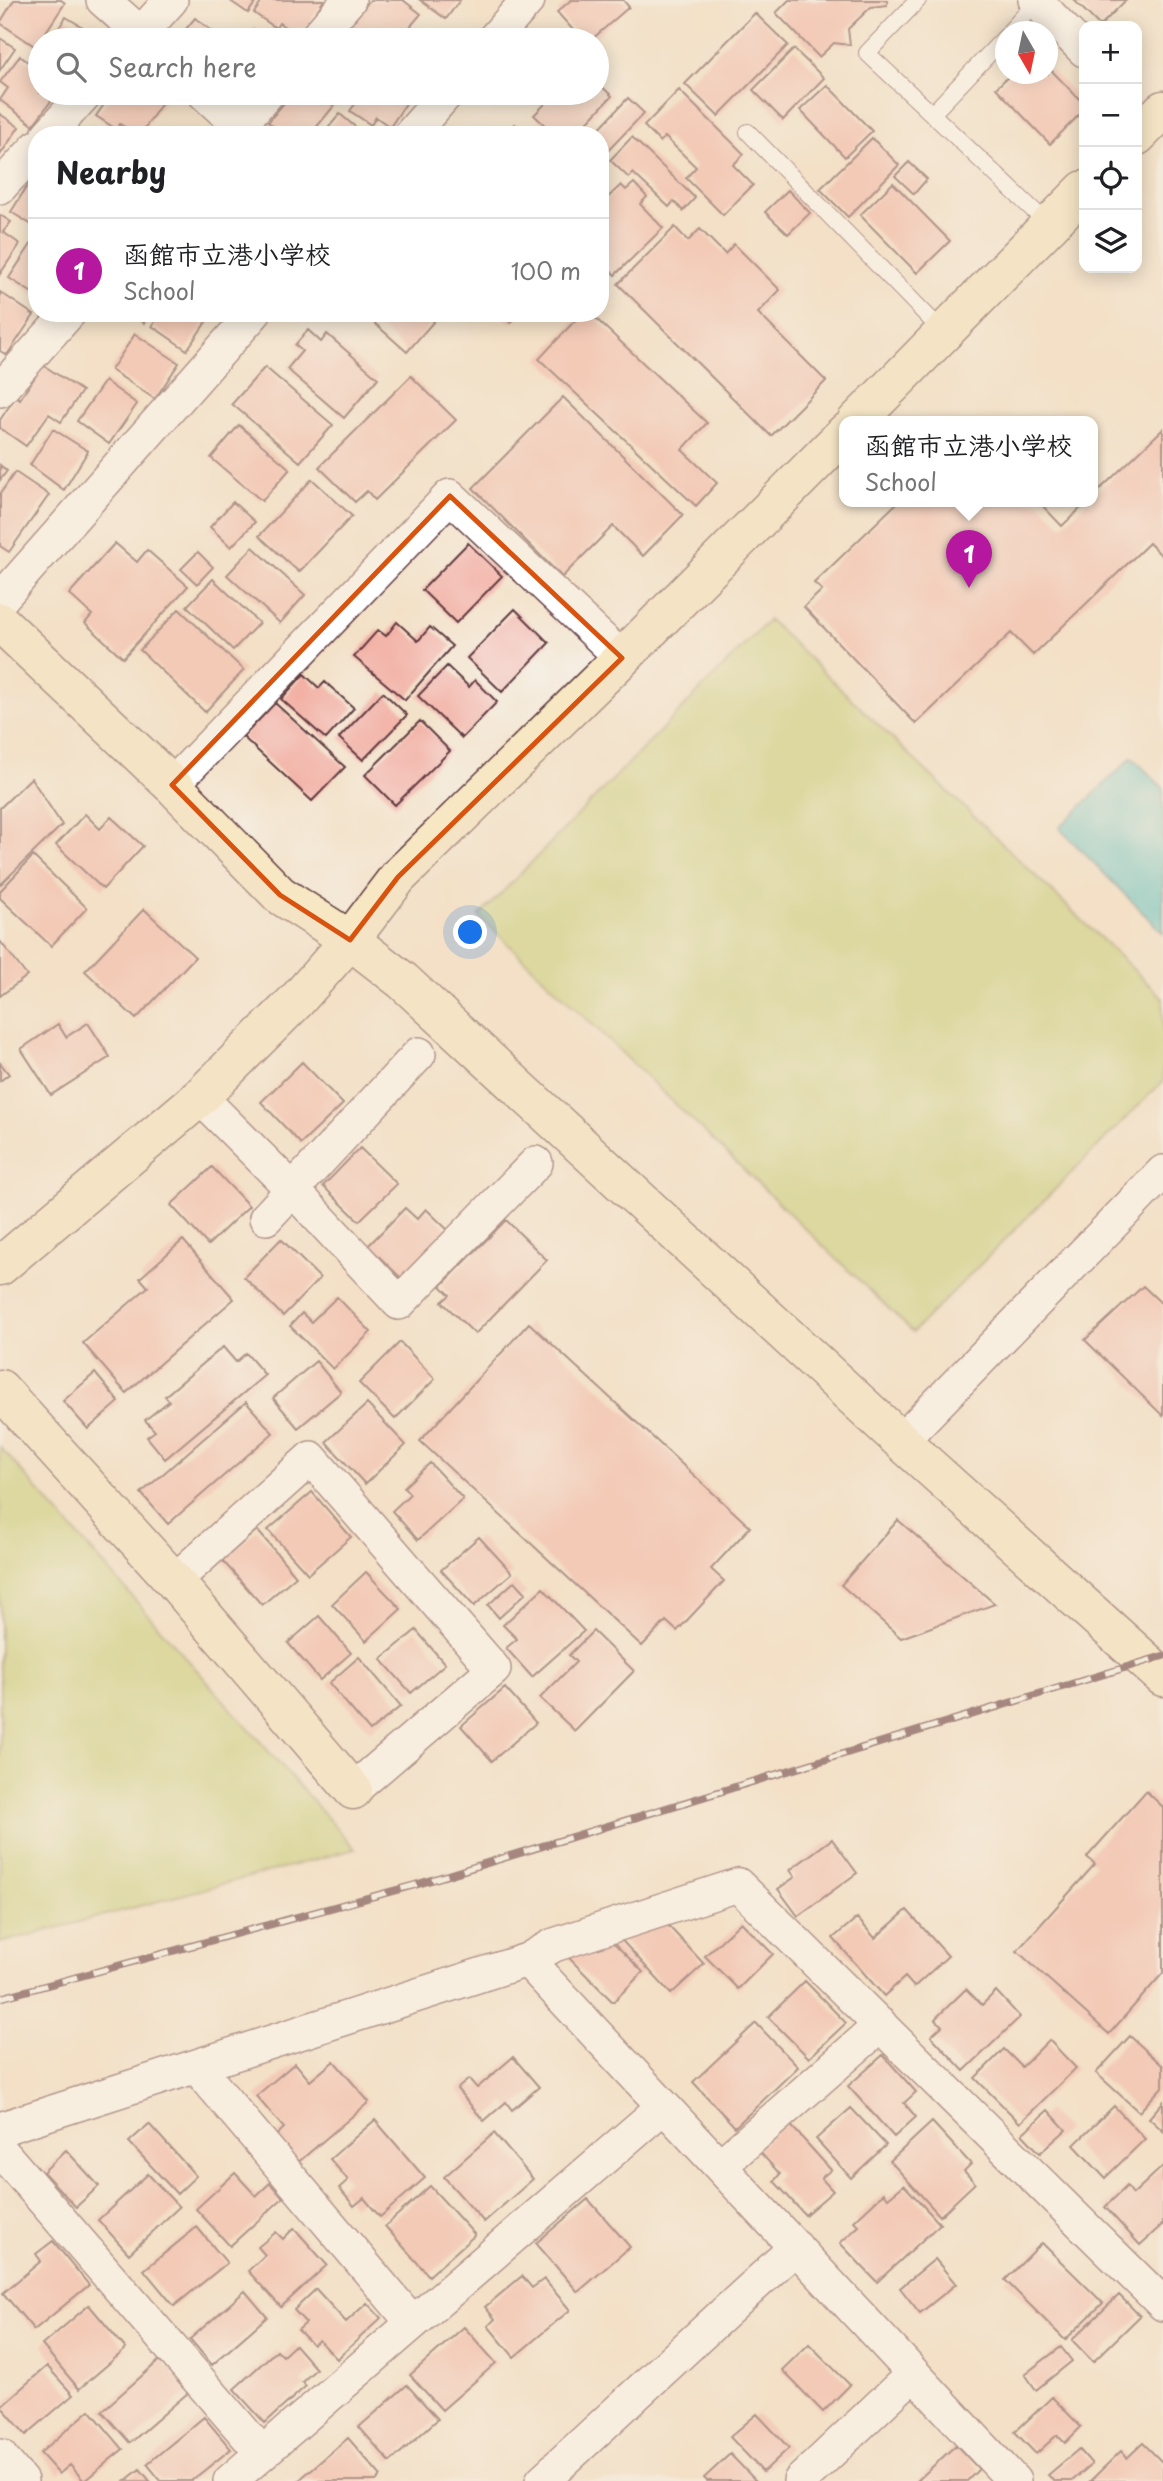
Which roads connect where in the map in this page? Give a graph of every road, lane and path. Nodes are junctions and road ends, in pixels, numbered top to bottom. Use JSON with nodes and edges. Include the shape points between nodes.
{"nodes":[{"id":1,"x":103,"y":0,"type":"edge"},
{"id":2,"x":171,"y":0,"type":"edge"},
{"id":3,"x":349,"y":0,"type":"edge"},
{"id":4,"x":528,"y":0,"type":"edge"},
{"id":5,"x":918,"y":0,"type":"edge"},
{"id":6,"x":1036,"y":1,"type":"edge"},
{"id":7,"x":1019,"y":21,"type":"edge"},
{"id":8,"x":131,"y":28,"type":"edge"},
{"id":9,"x":149,"y":28,"type":"edge"},
{"id":10,"x":324,"y":28,"type":"edge"},
{"id":11,"x":504,"y":28,"type":"edge"},
{"id":12,"x":1079,"y":45,"type":"edge"},
{"id":13,"x":995,"y":48,"type":"edge"},
{"id":14,"x":75,"y":105,"type":"edge"},
{"id":15,"x":215,"y":105,"type":"edge"},
{"id":16,"x":259,"y":105,"type":"edge"},
{"id":17,"x":437,"y":105,"type":"edge"},
{"id":18,"x":932,"y":114,"type":"junction"},
{"id":19,"x":56,"y":126,"type":"edge"},
{"id":20,"x":235,"y":126,"type":"edge"},
{"id":21,"x":244,"y":126,"type":"edge"},
{"id":22,"x":419,"y":126,"type":"edge"},
{"id":23,"x":748,"y":132,"type":"dead end"},
{"id":24,"x":28,"y":157,"type":"edge"},
{"id":25,"x":0,"y":187,"type":"edge"},
{"id":26,"x":1079,"y":195,"type":"edge"},
{"id":27,"x":1049,"y":225,"type":"junction"},
{"id":28,"x":61,"y":322,"type":"edge"},
{"id":29,"x":246,"y":322,"type":"edge"},
{"id":30,"x":944,"y":333,"type":"junction"},
{"id":31,"x":0,"y":390,"type":"edge"},
{"id":32,"x":862,"y":416,"type":"edge"},
{"id":33,"x":839,"y":439,"type":"edge"},
{"id":34,"x":0,"y":600,"type":"edge"},
{"id":35,"x":0,"y":622,"type":"edge"},
{"id":36,"x":622,"y":658,"type":"junction"},
{"id":37,"x":172,"y":785,"type":"junction"},
{"id":38,"x":350,"y":940,"type":"junction"},
{"id":39,"x":419,"y":1054,"type":"dead end"},
{"id":40,"x":200,"y":1097,"type":"junction"},
{"id":41,"x":536,"y":1163,"type":"dead end"},
{"id":42,"x":1163,"y":1172,"type":"edge"},
{"id":43,"x":293,"y":1190,"type":"junction"},
{"id":44,"x":266,"y":1218,"type":"dead end"},
{"id":45,"x":0,"y":1266,"type":"edge"},
{"id":46,"x":0,"y":1389,"type":"edge"},
{"id":47,"x":901,"y":1441,"type":"junction"},
{"id":48,"x":174,"y":1581,"type":"junction"},
{"id":49,"x":1163,"y":1677,"type":"edge"},
{"id":50,"x":352,"y":1790,"type":"joint"},
{"id":51,"x":527,"y":1960,"type":"junction"},
{"id":52,"x":881,"y":2025,"type":"junction"},
{"id":53,"x":197,"y":2067,"type":"junction"},
{"id":54,"x":663,"y":2107,"type":"junction"},
{"id":55,"x":0,"y":2146,"type":"edge"},
{"id":56,"x":721,"y":2165,"type":"junction"},
{"id":57,"x":796,"y":2247,"type":"junction"},
{"id":58,"x":1163,"y":2304,"type":"edge"},
{"id":59,"x":413,"y":2323,"type":"junction"},
{"id":60,"x":913,"y":2374,"type":"junction"},
{"id":61,"x":262,"y":2454,"type":"junction"},
{"id":62,"x":0,"y":2456,"type":"edge"},
{"id":63,"x":21,"y":2481,"type":"edge"},
{"id":64,"x":230,"y":2481,"type":"edge"},
{"id":65,"x":542,"y":2481,"type":"edge"},
{"id":66,"x":800,"y":2481,"type":"edge"},
{"id":67,"x":1014,"y":2481,"type":"edge"}],
"edges":[{"from":1,"to":8,"type":"street"},
{"from":2,"to":9,"type":"street"},
{"from":3,"to":10,"type":"street"},
{"from":4,"to":11,"type":"street"},
{"from":5,"to":18,"type":"lane","via":[[867,53]]},
{"from":6,"to":7,"type":"lane"},
{"from":6,"to":12,"type":"street"},
{"from":13,"to":18,"type":"lane"},
{"from":14,"to":19,"type":"street"},
{"from":15,"to":20,"type":"street"},
{"from":16,"to":21,"type":"street"},
{"from":17,"to":22,"type":"street"},
{"from":18,"to":27,"type":"lane"},
{"from":23,"to":30,"type":"lane"},
{"from":24,"to":25,"type":"street"},
{"from":26,"to":27,"type":"street"},
{"from":27,"to":30,"type":"street"},
{"from":28,"to":31,"type":"street"},
{"from":29,"to":34,"type":"street"},
{"from":30,"to":32,"type":"street"},
{"from":33,"to":36,"type":"street"},
{"from":35,"to":37,"type":"street"},
{"from":36,"to":37,"type":"street","via":[[450,496]]},
{"from":36,"to":38,"type":"street","via":[[398,877]]},
{"from":37,"to":38,"type":"street","via":[[280,895]]},
{"from":38,"to":40,"type":"street"},
{"from":38,"to":47,"type":"street","via":[[403,981]]},
{"from":39,"to":43,"type":"street"},
{"from":40,"to":43,"type":"street"},
{"from":40,"to":45,"type":"street"},
{"from":41,"to":43,"type":"street","via":[[399,1303]]},
{"from":42,"to":47,"type":"street"},
{"from":43,"to":44,"type":"street"},
{"from":46,"to":48,"type":"street"},
{"from":47,"to":49,"type":"street"},
{"from":48,"to":50,"type":"street"},
{"from":48,"to":50,"type":"street","via":[[310,1458],[494,1669]]},
{"from":51,"to":52,"type":"street","via":[[554,1945],[738,1885]]},
{"from":51,"to":53,"type":"street"},
{"from":51,"to":54,"type":"street"},
{"from":52,"to":56,"type":"street"},
{"from":52,"to":58,"type":"street"},
{"from":53,"to":55,"type":"street"},
{"from":53,"to":59,"type":"street"},
{"from":54,"to":56,"type":"street"},
{"from":54,"to":59,"type":"street"},
{"from":55,"to":61,"type":"street"},
{"from":56,"to":57,"type":"street"},
{"from":57,"to":60,"type":"street"},
{"from":57,"to":65,"type":"street"},
{"from":59,"to":61,"type":"street"},
{"from":60,"to":66,"type":"street"},
{"from":60,"to":67,"type":"street"},
{"from":61,"to":64,"type":"street"},
{"from":62,"to":63,"type":"street"}]}
